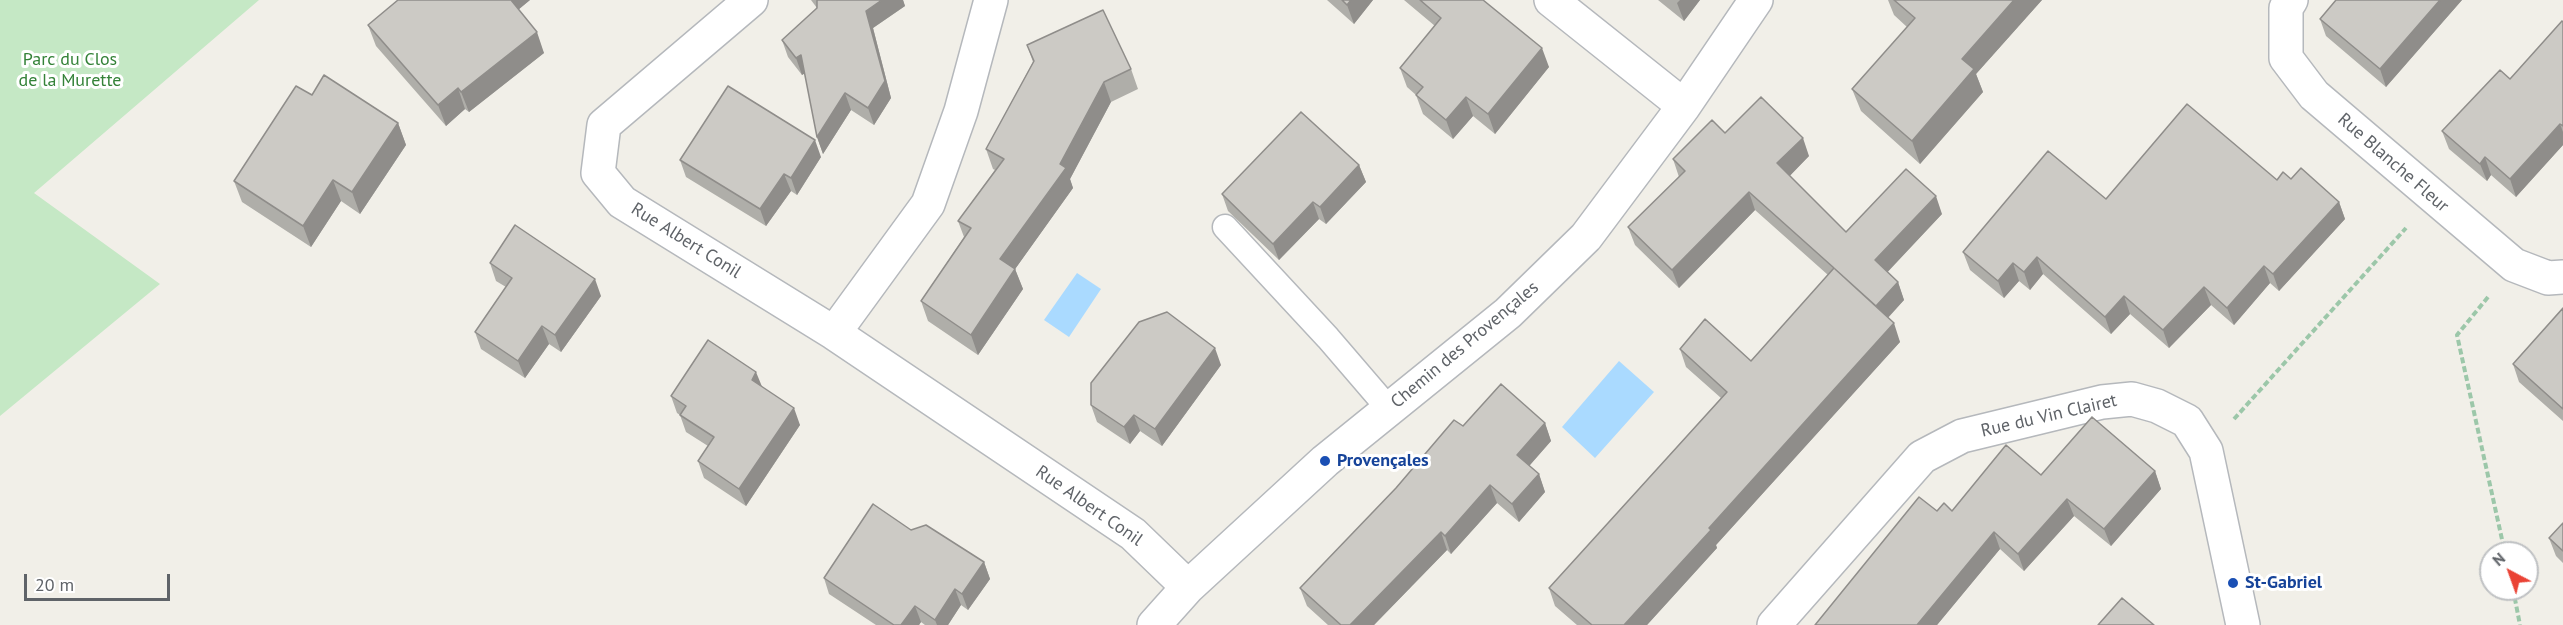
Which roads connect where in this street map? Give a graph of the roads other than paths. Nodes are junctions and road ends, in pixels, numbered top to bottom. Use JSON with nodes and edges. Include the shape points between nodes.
{"nodes":[{"id":1,"x":751,"y":0,"type":"edge"},
{"id":2,"x":991,"y":0,"type":"edge"},
{"id":3,"x":1551,"y":0,"type":"edge"},
{"id":4,"x":1756,"y":0,"type":"edge"},
{"id":5,"x":2291,"y":0,"type":"edge"},
{"id":6,"x":1684,"y":106,"type":"junction"},
{"id":7,"x":1225,"y":227,"type":"dead end"},
{"id":8,"x":2563,"y":277,"type":"edge"},
{"id":9,"x":834,"y":333,"type":"junction"},
{"id":10,"x":1389,"y":409,"type":"junction"},
{"id":11,"x":1188,"y":587,"type":"junction"},
{"id":12,"x":1154,"y":625,"type":"edge"},
{"id":13,"x":1774,"y":625,"type":"edge"},
{"id":14,"x":2243,"y":625,"type":"edge"}],
"edges":[{"from":1,"to":9,"type":"street","name":"Rue Albert Conil","via":[[604,125],[598,173],[622,202]]},
{"from":2,"to":9,"type":"street","via":[[961,111],[928,204]]},
{"from":3,"to":6,"type":"street"},
{"from":4,"to":6,"type":"street","name":"Chemin des Provençales"},
{"from":5,"to":8,"type":"street","name":"Rue Blanche Fleur","via":[[2286,8],[2286,58],[2314,95],[2514,265],[2548,278]]},
{"from":6,"to":10,"type":"street","name":"Chemin des Provençales","via":[[1586,237],[1508,313]]},
{"from":7,"to":10,"type":"lane"},
{"from":9,"to":11,"type":"street","name":"Rue Albert Conil","via":[[1133,534]]},
{"from":10,"to":11,"type":"street","name":"Chemin des Provençales","via":[[1325,461]]},
{"from":11,"to":12,"type":"street","name":"Chemin des Provençales"},
{"from":13,"to":14,"type":"street","name":"Rue du Vin Clairet","via":[[1922,457],[1962,436],[2102,402],[2132,399],[2157,406],[2187,422],[2206,451]]}]}
